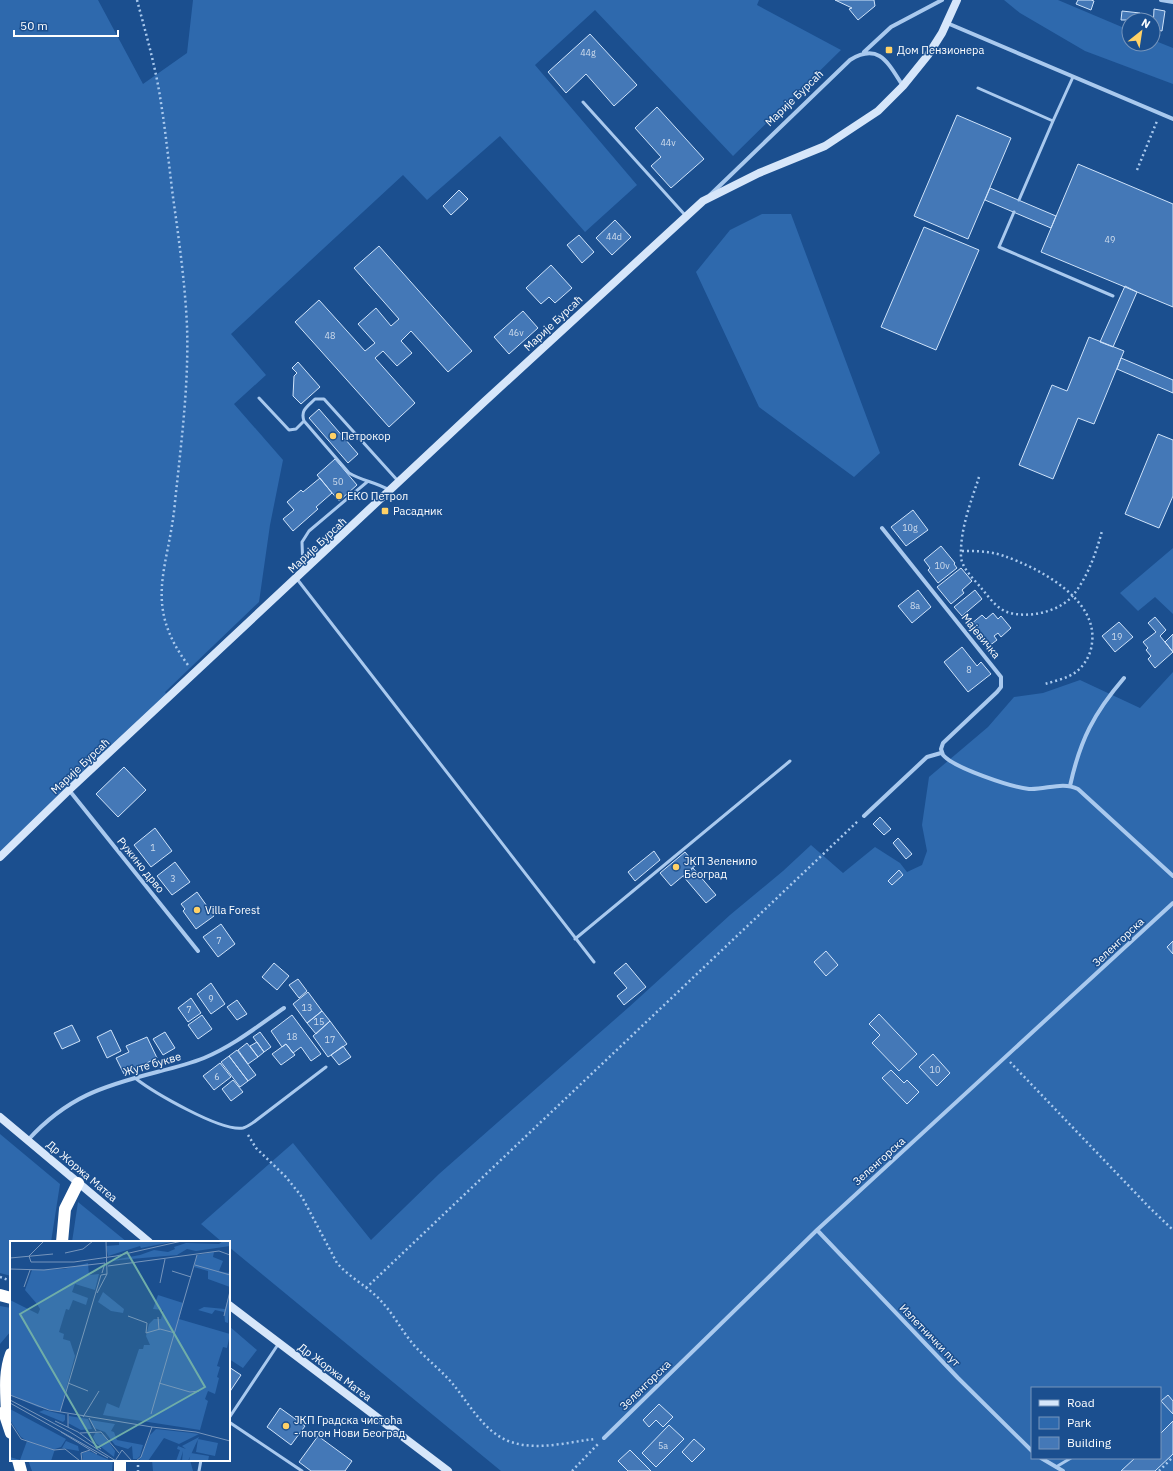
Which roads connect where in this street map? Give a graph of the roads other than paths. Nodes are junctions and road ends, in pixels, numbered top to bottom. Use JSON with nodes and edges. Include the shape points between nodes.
{"nodes":[{"id":1,"x":942,"y":0,"type":"edge"},
{"id":2,"x":957,"y":0,"type":"edge"},
{"id":3,"x":1161,"y":0,"type":"edge"},
{"id":4,"x":1173,"y":2,"type":"edge"},
{"id":5,"x":947,"y":23,"type":"junction"},
{"id":6,"x":864,"y":52,"type":"junction"},
{"id":7,"x":1073,"y":78,"type":"junction"},
{"id":8,"x":903,"y":86,"type":"junction"},
{"id":9,"x":978,"y":88,"type":"dead end"},
{"id":10,"x":583,"y":102,"type":"dead end"},
{"id":11,"x":1173,"y":119,"type":"edge"},
{"id":12,"x":1053,"y":121,"type":"junction"},
{"id":13,"x":1019,"y":200,"type":"dead end"},
{"id":14,"x":703,"y":201,"type":"junction"},
{"id":15,"x":1014,"y":212,"type":"dead end"},
{"id":16,"x":686,"y":216,"type":"junction"},
{"id":17,"x":1113,"y":296,"type":"dead end"},
{"id":18,"x":259,"y":398,"type":"dead end"},
{"id":19,"x":304,"y":421,"type":"junction"},
{"id":20,"x":367,"y":482,"type":"junction"},
{"id":21,"x":400,"y":482,"type":"junction"},
{"id":22,"x":390,"y":491,"type":"junction"},
{"id":23,"x":882,"y":528,"type":"dead end"},
{"id":24,"x":303,"y":573,"type":"junction"},
{"id":25,"x":296,"y":579,"type":"junction"},
{"id":26,"x":1124,"y":678,"type":"dead end"},
{"id":27,"x":942,"y":753,"type":"junction"},
{"id":28,"x":790,"y":761,"type":"dead end"},
{"id":29,"x":1070,"y":786,"type":"junction"},
{"id":30,"x":69,"y":790,"type":"junction"},
{"id":31,"x":864,"y":816,"type":"road end"},
{"id":32,"x":0,"y":857,"type":"edge"},
{"id":33,"x":1173,"y":876,"type":"edge"},
{"id":34,"x":1173,"y":903,"type":"edge"},
{"id":35,"x":575,"y":939,"type":"junction"},
{"id":36,"x":198,"y":951,"type":"dead end"},
{"id":37,"x":594,"y":962,"type":"dead end"},
{"id":38,"x":284,"y":1008,"type":"dead end"},
{"id":39,"x":326,"y":1067,"type":"dead end"},
{"id":40,"x":135,"y":1078,"type":"junction"},
{"id":41,"x":0,"y":1117,"type":"edge"},
{"id":42,"x":28,"y":1140,"type":"junction"},
{"id":43,"x":78,"y":1183,"type":"junction"},
{"id":44,"x":817,"y":1230,"type":"junction"},
{"id":45,"x":62,"y":1241,"type":"edge"},
{"id":46,"x":148,"y":1241,"type":"edge"},
{"id":47,"x":0,"y":1295,"type":"edge"},
{"id":48,"x":10,"y":1298,"type":"edge"},
{"id":49,"x":230,"y":1306,"type":"edge"},
{"id":50,"x":279,"y":1343,"type":"junction"},
{"id":51,"x":10,"y":1357,"type":"edge"},
{"id":52,"x":0,"y":1405,"type":"edge"},
{"id":53,"x":230,"y":1416,"type":"edge"},
{"id":54,"x":7,"y":1419,"type":"junction"},
{"id":55,"x":230,"y":1423,"type":"edge"},
{"id":56,"x":10,"y":1430,"type":"edge"},
{"id":57,"x":604,"y":1438,"type":"road end"},
{"id":58,"x":1031,"y":1450,"type":"edge"},
{"id":59,"x":1043,"y":1459,"type":"edge"},
{"id":60,"x":1069,"y":1459,"type":"edge"},
{"id":61,"x":18,"y":1461,"type":"edge"},
{"id":62,"x":201,"y":1461,"type":"edge"},
{"id":63,"x":1056,"y":1467,"type":"junction"},
{"id":64,"x":21,"y":1471,"type":"edge"},
{"id":65,"x":199,"y":1471,"type":"edge"},
{"id":66,"x":302,"y":1471,"type":"edge"},
{"id":67,"x":448,"y":1471,"type":"edge"},
{"id":68,"x":1063,"y":1471,"type":"edge"}],
"edges":[{"from":1,"to":6,"type":"street","name":"Марије Бурсаћ","via":[[892,27]]},
{"from":2,"to":5,"type":"street","name":"Марије Бурсаћ"},
{"from":3,"to":4,"type":"street"},
{"from":5,"to":7,"type":"street"},
{"from":5,"to":8,"type":"street","name":"Марије Бурсаћ","via":[[928,55]]},
{"from":6,"to":8,"type":"street","via":[[872,53],[890,64]]},
{"from":6,"to":14,"type":"street","name":"Марије Бурсаћ","via":[[850,60]]},
{"from":7,"to":11,"type":"street"},
{"from":7,"to":12,"type":"lane"},
{"from":8,"to":14,"type":"street","name":"Марије Бурсаћ","via":[[873,115],[825,146],[759,173]]},
{"from":9,"to":12,"type":"lane"},
{"from":10,"to":16,"type":"lane"},
{"from":12,"to":13,"type":"lane"},
{"from":14,"to":16,"type":"street","name":"Марије Бурсаћ"},
{"from":15,"to":17,"type":"lane","via":[[999,247]]},
{"from":16,"to":21,"type":"street","name":"Марије Бурсаћ"},
{"from":18,"to":19,"type":"lane","via":[[289,430],[296,429]]},
{"from":19,"to":20,"type":"lane","via":[[349,473]]},
{"from":19,"to":21,"type":"lane","via":[[304,408],[315,399],[324,399]]},
{"from":20,"to":22,"type":"lane"},
{"from":20,"to":24,"type":"lane","via":[[309,531],[302,542]]},
{"from":21,"to":22,"type":"street","name":"Марије Бурсаћ"},
{"from":22,"to":24,"type":"street","name":"Марије Бурсаћ"},
{"from":23,"to":27,"type":"street","name":"Мајевичка","via":[[1001,677],[1001,687],[943,743]]},
{"from":24,"to":25,"type":"street","name":"Марије Бурсаћ"},
{"from":25,"to":30,"type":"street","name":"Марије Бурсаћ"},
{"from":25,"to":35,"type":"lane"},
{"from":26,"to":29,"type":"street","via":[[1103,703],[1090,725]]},
{"from":27,"to":29,"type":"street","via":[[949,761],[1003,783],[1031,789]]},
{"from":27,"to":31,"type":"street","via":[[927,757]]},
{"from":28,"to":35,"type":"lane"},
{"from":29,"to":33,"type":"street","via":[[1084,792]]},
{"from":30,"to":32,"type":"street","name":"Марије Бурсаћ"},
{"from":30,"to":36,"type":"street","name":"Ружино дрво"},
{"from":34,"to":44,"type":"street","name":"Зеленгорска"},
{"from":35,"to":37,"type":"lane"},
{"from":38,"to":40,"type":"street","name":"Жуте букве","via":[[212,1055]]},
{"from":39,"to":40,"type":"lane","via":[[243,1128],[216,1123],[158,1094]]},
{"from":40,"to":42,"type":"street","name":"Жуте букве","via":[[108,1086],[74,1101],[46,1121]]},
{"from":41,"to":42,"type":"street","name":"Др Жоржа Матеа"},
{"from":42,"to":43,"type":"street","name":"Др Жоржа Матеа"},
{"from":43,"to":45,"type":"highway","via":[[66,1208]]},
{"from":43,"to":46,"type":"street","name":"Др Жоржа Матеа"},
{"from":44,"to":57,"type":"street","name":"Зеленгорска"},
{"from":44,"to":58,"type":"street","name":"Излетнички пут","via":[[958,1378]]},
{"from":47,"to":48,"type":"highway"},
{"from":49,"to":50,"type":"street","name":"Др Жоржа Матеа"},
{"from":50,"to":53,"type":"lane"},
{"from":50,"to":67,"type":"street","name":"Др Жоржа Матеа"},
{"from":51,"to":54,"type":"highway","via":[[5,1380]]},
{"from":52,"to":54,"type":"highway"},
{"from":54,"to":56,"type":"highway"},
{"from":55,"to":66,"type":"lane"},
{"from":59,"to":63,"type":"street"},
{"from":60,"to":63,"type":"lane"},
{"from":61,"to":64,"type":"highway"},
{"from":62,"to":65,"type":"lane"},
{"from":63,"to":68,"type":"street"}]}
